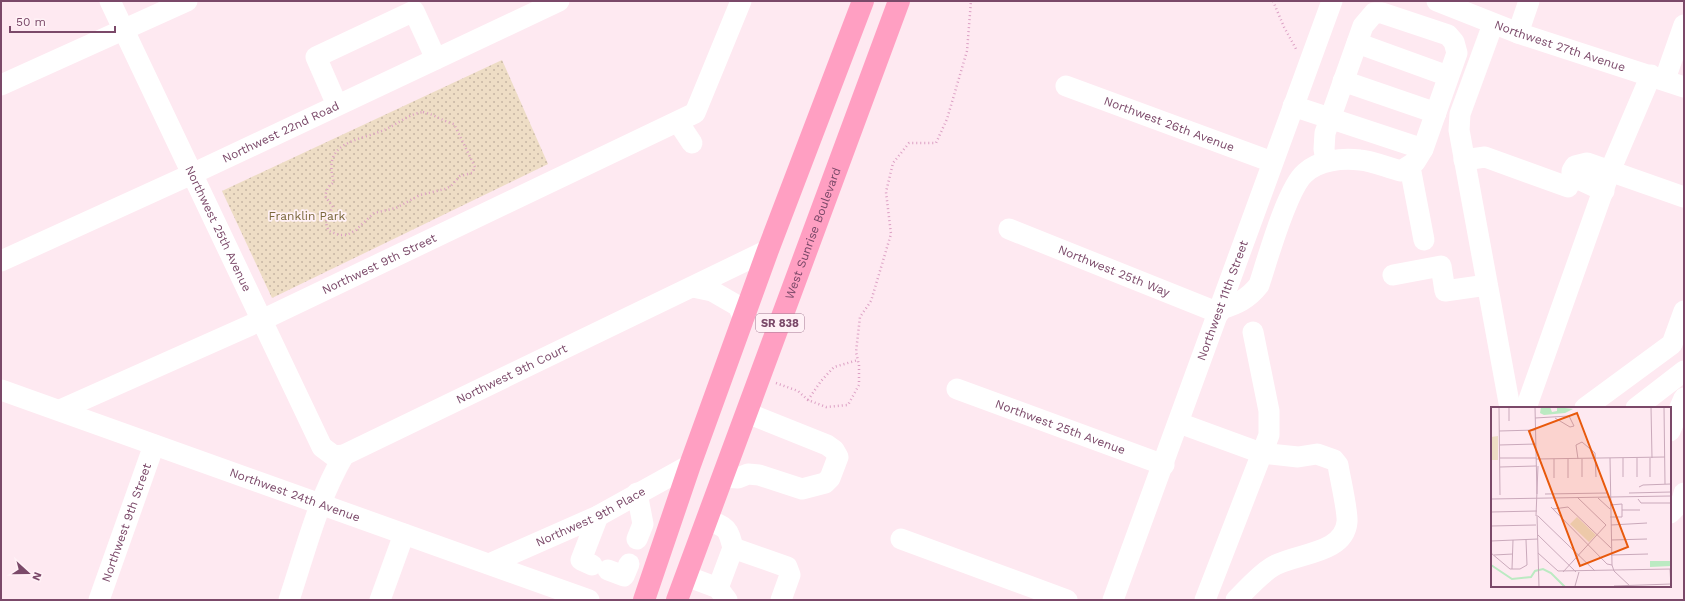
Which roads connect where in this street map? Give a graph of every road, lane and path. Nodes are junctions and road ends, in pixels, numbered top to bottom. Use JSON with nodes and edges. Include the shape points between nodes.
{"nodes":[{"id":1,"x":110,"y":1,"type":"edge"},
{"id":2,"x":187,"y":1,"type":"edge"},
{"id":3,"x":559,"y":1,"type":"edge"},
{"id":4,"x":741,"y":1,"type":"edge"},
{"id":5,"x":863,"y":1,"type":"edge"},
{"id":6,"x":899,"y":1,"type":"edge"},
{"id":7,"x":971,"y":1,"type":"edge"},
{"id":8,"x":1273,"y":1,"type":"edge"},
{"id":9,"x":1332,"y":1,"type":"edge"},
{"id":10,"x":1437,"y":1,"type":"edge"},
{"id":11,"x":1529,"y":1,"type":"edge"},
{"id":12,"x":524,"y":8,"type":"edge"},
{"id":13,"x":1493,"y":24,"type":"junction"},
{"id":14,"x":1684,"y":26,"type":"edge"},
{"id":15,"x":124,"y":31,"type":"junction"},
{"id":16,"x":1518,"y":33,"type":"junction"},
{"id":17,"x":1357,"y":43,"type":"junction"},
{"id":18,"x":1298,"y":52,"type":"dead end"},
{"id":19,"x":436,"y":59,"type":"junction"},
{"id":20,"x":1448,"y":76,"type":"junction"},
{"id":21,"x":1658,"y":77,"type":"junction"},
{"id":22,"x":1343,"y":81,"type":"junction"},
{"id":23,"x":1,"y":85,"type":"edge"},
{"id":24,"x":1066,"y":86,"type":"dead end"},
{"id":25,"x":1684,"y":86,"type":"edge"},
{"id":26,"x":337,"y":105,"type":"junction"},
{"id":27,"x":1293,"y":106,"type":"junction"},
{"id":28,"x":1436,"y":113,"type":"junction"},
{"id":29,"x":686,"y":118,"type":"junction"},
{"id":30,"x":1330,"y":119,"type":"junction"},
{"id":31,"x":692,"y":143,"type":"dead end"},
{"id":32,"x":1423,"y":149,"type":"junction"},
{"id":33,"x":1464,"y":160,"type":"junction"},
{"id":34,"x":1272,"y":162,"type":"junction"},
{"id":35,"x":1326,"y":162,"type":"junction"},
{"id":36,"x":1410,"y":167,"type":"junction"},
{"id":37,"x":1610,"y":171,"type":"junction"},
{"id":38,"x":192,"y":174,"type":"junction"},
{"id":39,"x":1568,"y":187,"type":"dead end"},
{"id":40,"x":1604,"y":191,"type":"junction"},
{"id":41,"x":420,"y":195,"type":"joint"},
{"id":42,"x":1684,"y":197,"type":"edge"},
{"id":43,"x":1008,"y":229,"type":"dead end"},
{"id":44,"x":1424,"y":240,"type":"dead end"},
{"id":45,"x":768,"y":250,"type":"junction"},
{"id":46,"x":1,"y":261,"type":"edge"},
{"id":47,"x":1393,"y":275,"type":"dead end"},
{"id":48,"x":1487,"y":285,"type":"junction"},
{"id":49,"x":693,"y":287,"type":"junction"},
{"id":50,"x":1220,"y":311,"type":"junction"},
{"id":51,"x":1684,"y":311,"type":"edge"},
{"id":52,"x":744,"y":319,"type":"junction"},
{"id":53,"x":262,"y":320,"type":"junction"},
{"id":54,"x":1253,"y":332,"type":"dead end"},
{"id":55,"x":858,"y":360,"type":"junction"},
{"id":56,"x":1684,"y":371,"type":"edge"},
{"id":57,"x":775,"y":383,"type":"dead end"},
{"id":58,"x":957,"y":389,"type":"dead end"},
{"id":59,"x":1,"y":390,"type":"edge"},
{"id":60,"x":1684,"y":398,"type":"edge"},
{"id":61,"x":808,"y":400,"type":"junction"},
{"id":62,"x":1510,"y":407,"type":"edge"},
{"id":63,"x":1526,"y":407,"type":"edge"},
{"id":64,"x":1586,"y":407,"type":"edge"},
{"id":65,"x":1637,"y":407,"type":"edge"},
{"id":66,"x":60,"y":410,"type":"junction"},
{"id":67,"x":747,"y":413,"type":"junction"},
{"id":68,"x":1179,"y":423,"type":"junction"},
{"id":69,"x":1684,"y":426,"type":"edge"},
{"id":70,"x":1671,"y":429,"type":"edge"},
{"id":71,"x":1671,"y":434,"type":"edge"},
{"id":72,"x":154,"y":445,"type":"junction"},
{"id":73,"x":332,"y":452,"type":"junction"},
{"id":74,"x":1261,"y":453,"type":"junction"},
{"id":75,"x":690,"y":465,"type":"junction"},
{"id":76,"x":1164,"y":465,"type":"junction"},
{"id":77,"x":723,"y":477,"type":"junction"},
{"id":78,"x":637,"y":493,"type":"junction"},
{"id":79,"x":1684,"y":493,"type":"edge"},
{"id":80,"x":324,"y":498,"type":"junction"},
{"id":81,"x":1671,"y":512,"type":"edge"},
{"id":82,"x":598,"y":516,"type":"junction"},
{"id":83,"x":707,"y":520,"type":"junction"},
{"id":84,"x":404,"y":534,"type":"junction"},
{"id":85,"x":637,"y":539,"type":"dead end"},
{"id":86,"x":901,"y":539,"type":"dead end"},
{"id":87,"x":733,"y":548,"type":"junction"},
{"id":88,"x":488,"y":564,"type":"junction"},
{"id":89,"x":628,"y":564,"type":"dead end"},
{"id":90,"x":594,"y":565,"type":"junction"},
{"id":91,"x":686,"y":576,"type":"junction"},
{"id":92,"x":536,"y":591,"type":"edge"},
{"id":93,"x":722,"y":594,"type":"edge"},
{"id":94,"x":567,"y":596,"type":"edge"},
{"id":95,"x":99,"y":600,"type":"edge"},
{"id":96,"x":288,"y":600,"type":"edge"},
{"id":97,"x":380,"y":600,"type":"edge"},
{"id":98,"x":589,"y":600,"type":"edge"},
{"id":99,"x":644,"y":600,"type":"edge"},
{"id":100,"x":677,"y":600,"type":"edge"},
{"id":101,"x":781,"y":600,"type":"edge"},
{"id":102,"x":1067,"y":600,"type":"edge"},
{"id":103,"x":1114,"y":600,"type":"edge"},
{"id":104,"x":1204,"y":600,"type":"edge"},
{"id":105,"x":1236,"y":600,"type":"edge"}],
"edges":[{"from":1,"to":15,"type":"street","name":"Northwest 25th Avenue"},
{"from":2,"to":15,"type":"street"},
{"from":3,"to":12,"type":"street","name":"Northwest 22nd Road"},
{"from":4,"to":29,"type":"street"},
{"from":5,"to":45,"type":"main road","number":"SR 838"},
{"from":6,"to":67,"type":"main road","name":"West Sunrise Boulevard","number":"SR 838"},
{"from":7,"to":55,"type":"path","via":[[967,51],[947,119],[936,142],[909,143],[893,162],[886,192],[891,234],[871,301],[860,317],[856,352]]},
{"from":8,"to":18,"type":"path"},
{"from":9,"to":27,"type":"street","name":"Northwest 11th Street"},
{"from":10,"to":13,"type":"street","name":"Northwest 27th Avenue"},
{"from":11,"to":16,"type":"street"},
{"from":12,"to":19,"type":"street","name":"Northwest 22nd Road"},
{"from":13,"to":16,"type":"street","name":"Northwest 27th Avenue"},
{"from":13,"to":33,"type":"street","via":[[1460,114],[1459,130]]},
{"from":14,"to":21,"type":"street"},
{"from":15,"to":23,"type":"street"},
{"from":15,"to":38,"type":"street","name":"Northwest 25th Avenue"},
{"from":16,"to":21,"type":"street","name":"Northwest 27th Avenue"},
{"from":17,"to":20,"type":"street"},
{"from":17,"to":20,"type":"street","via":[[1363,26],[1374,13],[1382,13],[1448,35],[1454,42],[1457,53]]},
{"from":17,"to":22,"type":"street"},
{"from":19,"to":26,"type":"street","name":"Northwest 22nd Road"},
{"from":19,"to":26,"type":"street","via":[[414,11],[316,57]]},
{"from":20,"to":28,"type":"street"},
{"from":21,"to":25,"type":"street","name":"Northwest 27th Avenue"},
{"from":21,"to":37,"type":"street"},
{"from":22,"to":28,"type":"street"},
{"from":22,"to":30,"type":"street"},
{"from":24,"to":34,"type":"street","name":"Northwest 26th Avenue"},
{"from":26,"to":38,"type":"street","name":"Northwest 22nd Road"},
{"from":27,"to":30,"type":"street"},
{"from":27,"to":34,"type":"street","name":"Northwest 11th Street"},
{"from":28,"to":32,"type":"street"},
{"from":29,"to":31,"type":"street"},
{"from":29,"to":53,"type":"street","name":"Northwest 9th Street"},
{"from":30,"to":32,"type":"street"},
{"from":30,"to":35,"type":"street","via":[[1325,133]]},
{"from":32,"to":36,"type":"street"},
{"from":33,"to":39,"type":"street","via":[[1485,157]]},
{"from":33,"to":48,"type":"street"},
{"from":34,"to":50,"type":"street","name":"Northwest 11th Street"},
{"from":35,"to":36,"type":"street","via":[[1360,160],[1401,172]]},
{"from":35,"to":50,"type":"street","via":[[1304,173],[1293,189],[1259,286],[1250,297]]},
{"from":36,"to":44,"type":"street"},
{"from":37,"to":40,"type":"street"},
{"from":37,"to":40,"type":"street","via":[[1587,164],[1574,166],[1572,171],[1572,176],[1577,180]]},
{"from":37,"to":42,"type":"street"},
{"from":38,"to":46,"type":"street","name":"Northwest 22nd Road"},
{"from":38,"to":53,"type":"street","name":"Northwest 25th Avenue"},
{"from":40,"to":63,"type":"street"},
{"from":41,"to":41,"type":"path","via":[[396,208],[374,213],[347,235],[329,231],[325,225],[333,207],[325,196],[328,187],[334,182],[332,166],[342,146],[384,130],[411,114],[423,112],[438,115],[446,122],[454,124],[475,167],[472,173],[460,176],[451,186]]},
{"from":43,"to":50,"type":"street","name":"Northwest 25th Way"},
{"from":45,"to":49,"type":"street","name":"Northwest 9th Court"},
{"from":45,"to":52,"type":"main road","number":"SR 838"},
{"from":47,"to":48,"type":"street","via":[[1442,266],[1446,291]]},
{"from":48,"to":62,"type":"street"},
{"from":49,"to":52,"type":"street","via":[[712,291],[738,306]]},
{"from":49,"to":73,"type":"street","name":"Northwest 9th Court"},
{"from":50,"to":68,"type":"street","name":"Northwest 11th Street"},
{"from":51,"to":64,"type":"street","via":[[1672,344]]},
{"from":52,"to":75,"type":"main road","number":"SR 838"},
{"from":53,"to":66,"type":"street","name":"Northwest 9th Street"},
{"from":53,"to":73,"type":"street","name":"Northwest 25th Avenue"},
{"from":54,"to":74,"type":"street","via":[[1269,412],[1269,435]]},
{"from":55,"to":61,"type":"path","via":[[834,367]]},
{"from":55,"to":61,"type":"path","via":[[859,385],[848,405],[826,407]]},
{"from":56,"to":65,"type":"street"},
{"from":57,"to":61,"type":"path","via":[[798,391]]},
{"from":58,"to":76,"type":"street","name":"Northwest 25th Avenue"},
{"from":59,"to":66,"type":"street","name":"Northwest 24th Avenue"},
{"from":60,"to":70,"type":"street"},
{"from":66,"to":72,"type":"street","name":"Northwest 24th Avenue"},
{"from":67,"to":77,"type":"main road","name":"West Sunrise Boulevard","number":"SR 838"},
{"from":67,"to":77,"type":"street","via":[[827,445],[838,457],[830,478],[802,489],[760,475]]},
{"from":68,"to":74,"type":"street"},
{"from":68,"to":76,"type":"street","name":"Northwest 11th Street"},
{"from":69,"to":71,"type":"street"},
{"from":72,"to":80,"type":"street","name":"Northwest 24th Avenue"},
{"from":72,"to":95,"type":"street","name":"Northwest 9th Street"},
{"from":73,"to":80,"type":"street"},
{"from":74,"to":104,"type":"street"},
{"from":74,"to":105,"type":"street","via":[[1298,456],[1317,454],[1334,460],[1338,465],[1348,522],[1340,538],[1332,545],[1271,567]]},
{"from":75,"to":78,"type":"street","name":"Northwest 9th Place"},
{"from":75,"to":99,"type":"main road","number":"SR 838"},
{"from":76,"to":103,"type":"street","name":"Northwest 11th Street"},
{"from":77,"to":83,"type":"main road","name":"West Sunrise Boulevard","number":"SR 838"},
{"from":78,"to":82,"type":"street","name":"Northwest 9th Place"},
{"from":78,"to":85,"type":"street","via":[[643,524]]},
{"from":79,"to":81,"type":"street","via":[[1682,501]]},
{"from":80,"to":84,"type":"street","name":"Northwest 24th Avenue"},
{"from":80,"to":96,"type":"street"},
{"from":82,"to":88,"type":"street","name":"Northwest 9th Place"},
{"from":82,"to":90,"type":"street"},
{"from":83,"to":87,"type":"street","via":[[729,530]]},
{"from":83,"to":91,"type":"main road","name":"West Sunrise Boulevard","number":"SR 838"},
{"from":84,"to":88,"type":"street","name":"Northwest 24th Avenue"},
{"from":84,"to":97,"type":"street"},
{"from":86,"to":102,"type":"street"},
{"from":87,"to":93,"type":"street"},
{"from":87,"to":101,"type":"street","via":[[787,567],[790,575]]},
{"from":88,"to":92,"type":"street","name":"Northwest 24th Avenue"},
{"from":89,"to":90,"type":"street","via":[[624,576]]},
{"from":90,"to":94,"type":"street"},
{"from":91,"to":93,"type":"street"},
{"from":91,"to":100,"type":"main road","name":"West Sunrise Boulevard","number":"SR 838"},
{"from":92,"to":94,"type":"street","name":"Northwest 24th Avenue"},
{"from":94,"to":98,"type":"street","name":"Northwest 24th Avenue"}]}
